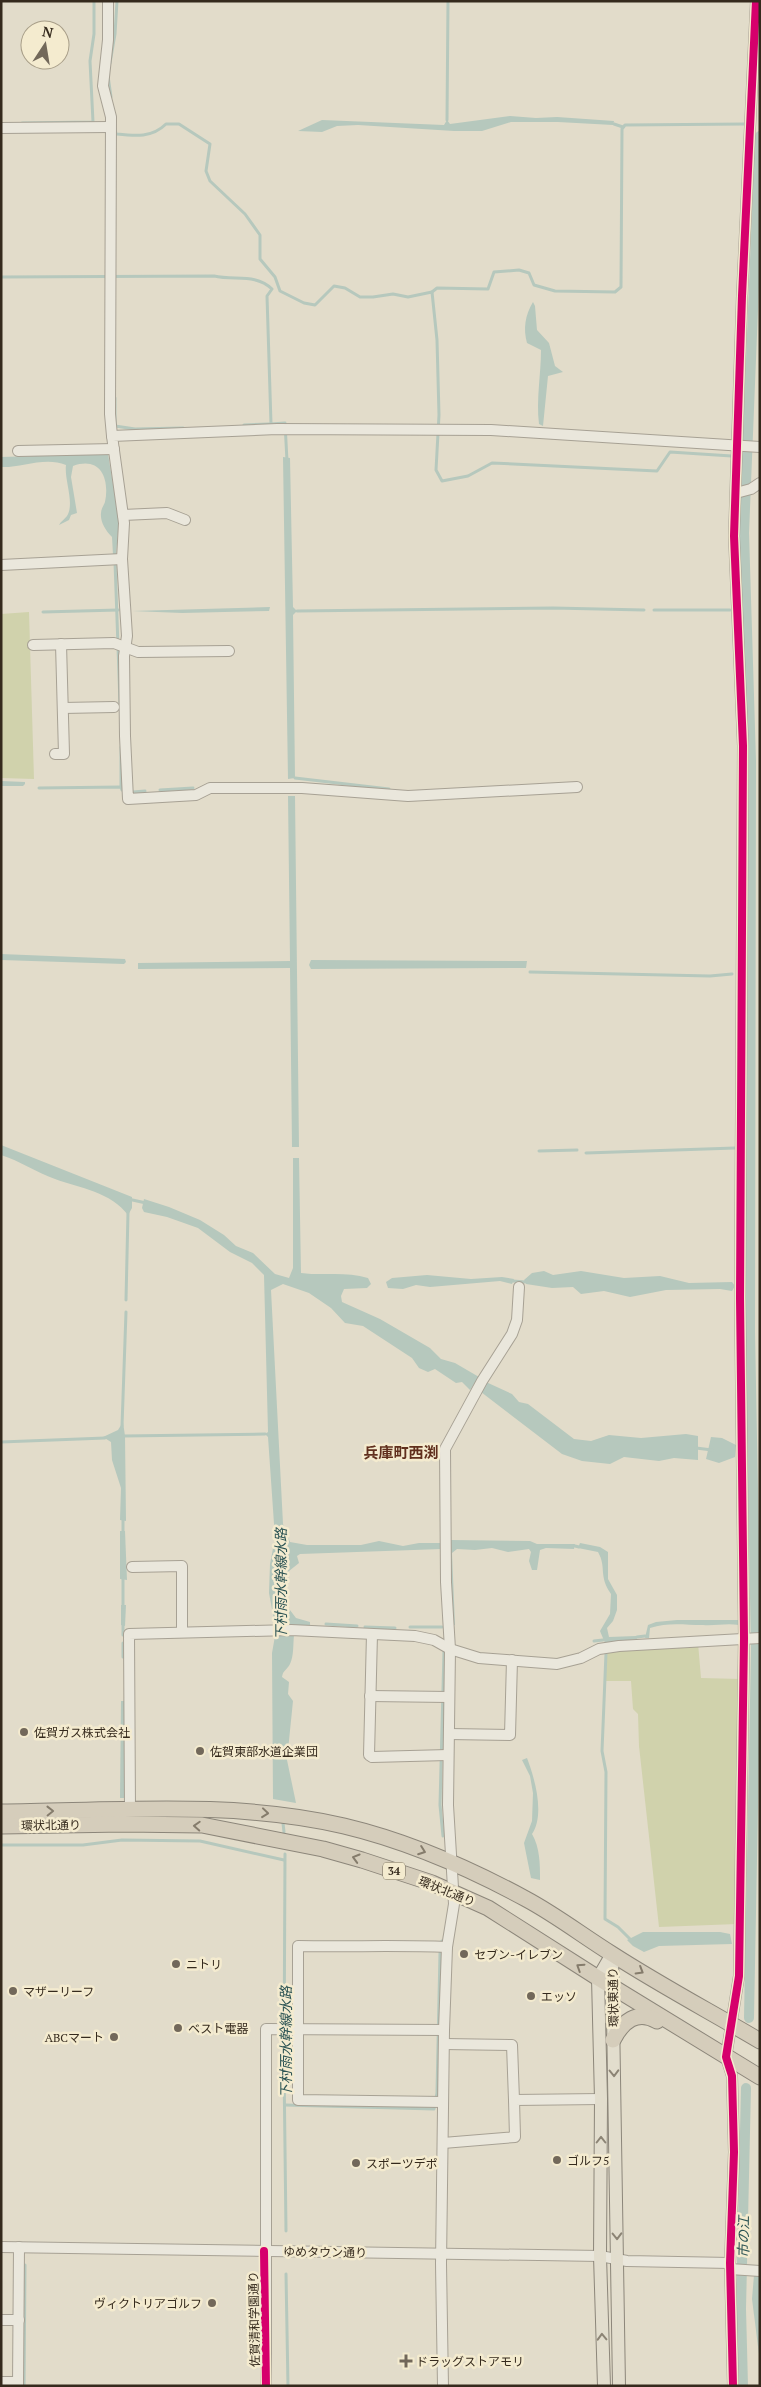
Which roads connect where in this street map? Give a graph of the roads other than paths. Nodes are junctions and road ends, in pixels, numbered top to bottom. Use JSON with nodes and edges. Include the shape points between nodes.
{"nodes":[{"id":1,"x":108,"y":1,"type":"edge"},
{"id":2,"x":756,"y":1,"type":"edge"},
{"id":3,"x":109,"y":127,"type":"junction"},
{"id":4,"x":1,"y":128,"type":"edge"},
{"id":5,"x":112,"y":436,"type":"junction"},
{"id":6,"x":757,"y":447,"type":"edge"},
{"id":7,"x":114,"y":449,"type":"junction"},
{"id":8,"x":18,"y":451,"type":"dead end"},
{"id":9,"x":737,"y":453,"type":"junction"},
{"id":10,"x":756,"y":486,"type":"edge"},
{"id":11,"x":736,"y":493,"type":"junction"},
{"id":12,"x":123,"y":515,"type":"junction"},
{"id":13,"x":185,"y":520,"type":"dead end"},
{"id":14,"x":122,"y":560,"type":"junction"},
{"id":15,"x":1,"y":565,"type":"edge"},
{"id":16,"x":61,"y":644,"type":"junction"},
{"id":17,"x":33,"y":646,"type":"dead end"},
{"id":18,"x":126,"y":646,"type":"junction"},
{"id":19,"x":229,"y":651,"type":"dead end"},
{"id":20,"x":114,"y":707,"type":"dead end"},
{"id":21,"x":62,"y":708,"type":"junction"},
{"id":22,"x":55,"y":754,"type":"dead end"},
{"id":23,"x":578,"y":787,"type":"dead end"},
{"id":24,"x":520,"y":1287,"type":"dead end"},
{"id":25,"x":132,"y":1567,"type":"dead end"},
{"id":26,"x":182,"y":1632,"type":"junction"},
{"id":27,"x":372,"y":1634,"type":"junction"},
{"id":28,"x":744,"y":1638,"type":"junction"},
{"id":29,"x":760,"y":1638,"type":"edge"},
{"id":30,"x":450,"y":1648,"type":"junction"},
{"id":31,"x":512,"y":1660,"type":"junction"},
{"id":32,"x":370,"y":1696,"type":"junction"},
{"id":33,"x":445,"y":1697,"type":"junction"},
{"id":34,"x":449,"y":1734,"type":"junction"},
{"id":35,"x":444,"y":1756,"type":"junction"},
{"id":36,"x":130,"y":1810,"type":"junction"},
{"id":37,"x":1,"y":1812,"type":"edge"},
{"id":38,"x":1,"y":1826,"type":"edge"},
{"id":39,"x":450,"y":1861,"type":"junction"},
{"id":40,"x":452,"y":1891,"type":"junction"},
{"id":41,"x":443,"y":1947,"type":"junction"},
{"id":42,"x":612,"y":1954,"type":"junction"},
{"id":43,"x":598,"y":1978,"type":"junction"},
{"id":44,"x":613,"y":1987,"type":"junction"},
{"id":45,"x":732,"y":2026,"type":"junction"},
{"id":46,"x":295,"y":2028,"type":"junction"},
{"id":47,"x":440,"y":2030,"type":"junction"},
{"id":48,"x":613,"y":2040,"type":"junction"},
{"id":49,"x":760,"y":2041,"type":"edge"},
{"id":50,"x":444,"y":2044,"type":"junction"},
{"id":51,"x":726,"y":2057,"type":"junction"},
{"id":52,"x":760,"y":2077,"type":"edge"},
{"id":53,"x":601,"y":2099,"type":"junction"},
{"id":54,"x":514,"y":2100,"type":"junction"},
{"id":55,"x":438,"y":2102,"type":"junction"},
{"id":56,"x":443,"y":2143,"type":"junction"},
{"id":57,"x":1,"y":2247,"type":"edge"},
{"id":58,"x":19,"y":2248,"type":"junction"},
{"id":59,"x":264,"y":2251,"type":"junction"},
{"id":60,"x":441,"y":2254,"type":"junction"},
{"id":61,"x":600,"y":2256,"type":"junction"},
{"id":62,"x":618,"y":2260,"type":"junction"},
{"id":63,"x":732,"y":2267,"type":"junction"},
{"id":64,"x":755,"y":2271,"type":"edge"},
{"id":65,"x":1,"y":2320,"type":"edge"},
{"id":66,"x":19,"y":2320,"type":"junction"},
{"id":67,"x":1,"y":2382,"type":"edge"},
{"id":68,"x":18,"y":2384,"type":"edge"},
{"id":69,"x":604,"y":2385,"type":"edge"},
{"id":70,"x":266,"y":2386,"type":"edge"},
{"id":71,"x":443,"y":2386,"type":"edge"},
{"id":72,"x":621,"y":2386,"type":"edge"},
{"id":73,"x":733,"y":2386,"type":"edge"}],
"edges":[{"from":1,"to":3,"type":"street","via":[[103,86],[111,118]]},
{"from":2,"to":9,"type":"street"},
{"from":3,"to":4,"type":"street"},
{"from":3,"to":5,"type":"street"},
{"from":5,"to":7,"type":"street"},
{"from":5,"to":9,"type":"street","via":[[277,429],[542,432]]},
{"from":6,"to":9,"type":"street"},
{"from":7,"to":8,"type":"street"},
{"from":7,"to":12,"type":"street"},
{"from":9,"to":11,"type":"street"},
{"from":10,"to":11,"type":"street"},
{"from":11,"to":28,"type":"street","via":[[734,536],[743,755],[740,1298]]},
{"from":12,"to":13,"type":"street","via":[[167,513]]},
{"from":12,"to":14,"type":"street"},
{"from":14,"to":15,"type":"street"},
{"from":14,"to":18,"type":"street"},
{"from":16,"to":17,"type":"street"},
{"from":16,"to":18,"type":"street","via":[[114,643]]},
{"from":16,"to":21,"type":"street"},
{"from":18,"to":19,"type":"street","via":[[138,652]]},
{"from":18,"to":23,"type":"street","via":[[124,736],[128,799],[196,795],[210,788],[302,788],[408,796]]},
{"from":20,"to":21,"type":"street"},
{"from":21,"to":22,"type":"street","via":[[64,754]]},
{"from":24,"to":30,"type":"street","via":[[512,1334],[445,1449]]},
{"from":25,"to":26,"type":"street","via":[[182,1566]]},
{"from":26,"to":27,"type":"street","via":[[291,1630]]},
{"from":26,"to":36,"type":"street","via":[[129,1634]]},
{"from":27,"to":30,"type":"street","via":[[414,1636],[434,1640]]},
{"from":27,"to":32,"type":"street"},
{"from":28,"to":29,"type":"street"},
{"from":28,"to":31,"type":"street","via":[[619,1646],[557,1664]]},
{"from":28,"to":45,"type":"street","via":[[739,1976]]},
{"from":30,"to":31,"type":"street","via":[[479,1658]]},
{"from":30,"to":33,"type":"street"},
{"from":31,"to":34,"type":"street","via":[[510,1734]]},
{"from":32,"to":33,"type":"street"},
{"from":32,"to":35,"type":"street","via":[[369,1755]]},
{"from":33,"to":34,"type":"street"},
{"from":34,"to":35,"type":"street"},
{"from":35,"to":39,"type":"street"},
{"from":37,"to":36,"type":"highway","name":"環状北通り","number":"34","one_way":true},
{"from":36,"to":39,"type":"highway","name":"環状北通り","number":"34","one_way":true,"via":[[262,1812],[292,1816],[372,1833]]},
{"from":40,"to":38,"type":"highway","name":"環状北通り","number":"34","one_way":true,"via":[[323,1849],[202,1826]]},
{"from":39,"to":40,"type":"street"},
{"from":39,"to":42,"type":"highway","name":"環状北通り","number":"34","via":[[527,1899]]},
{"from":40,"to":41,"type":"street","via":[[454,1904]]},
{"from":43,"to":40,"type":"highway","name":"環状北通り","number":"34","one_way":true,"via":[[488,1908]]},
{"from":41,"to":46,"type":"street","via":[[298,1946]]},
{"from":41,"to":47,"type":"street"},
{"from":42,"to":43,"type":"main road","name":"環状東通り"},
{"from":42,"to":44,"type":"main road","name":"環状東通り"},
{"from":42,"to":45,"type":"highway","name":"環状北通り","number":"34","one_way":true},
{"from":43,"to":44,"type":"highway","name":"環状北通り","number":"34"},
{"from":43,"to":53,"type":"main road","name":"環状東通り"},
{"from":44,"to":48,"type":"main road","name":"環状東通り"},
{"from":44,"to":51,"type":"highway","name":"環状北通り","number":"34"},
{"from":45,"to":49,"type":"highway","name":"環状北通り","number":"34"},
{"from":45,"to":51,"type":"street"},
{"from":46,"to":47,"type":"street"},
{"from":46,"to":55,"type":"street","via":[[298,2100]]},
{"from":46,"to":59,"type":"street","name":"佐賀清和学園通り","via":[[266,2029]]},
{"from":47,"to":50,"type":"street"},
{"from":48,"to":51,"type":"highway","via":[[620,2026],[641,2016],[653,2019],[712,2056]]},
{"from":48,"to":62,"type":"main road","name":"環状東通り","one_way":true},
{"from":50,"to":54,"type":"street","via":[[512,2045]]},
{"from":50,"to":55,"type":"street"},
{"from":51,"to":52,"type":"highway","name":"環状北通り","number":"34"},
{"from":51,"to":63,"type":"street","via":[[732,2076]]},
{"from":53,"to":54,"type":"street"},
{"from":61,"to":53,"type":"main road","name":"環状東通り","one_way":true},
{"from":54,"to":56,"type":"street","via":[[515,2137]]},
{"from":55,"to":56,"type":"street"},
{"from":56,"to":60,"type":"street"},
{"from":57,"to":58,"type":"street","name":"ゆめタウン通り"},
{"from":58,"to":59,"type":"street","name":"ゆめタウン通り"},
{"from":58,"to":66,"type":"street"},
{"from":59,"to":60,"type":"street","name":"ゆめタウン通り"},
{"from":59,"to":70,"type":"street","name":"佐賀清和学園通り"},
{"from":60,"to":61,"type":"street","name":"ゆめタウン通り"},
{"from":60,"to":71,"type":"street"},
{"from":61,"to":62,"type":"street","name":"ゆめタウン通り"},
{"from":69,"to":61,"type":"main road","name":"環状東通り","one_way":true},
{"from":62,"to":63,"type":"street","name":"ゆめタウン通り"},
{"from":62,"to":72,"type":"main road","name":"環状東通り"},
{"from":63,"to":64,"type":"street","name":"ゆめタウン通り"},
{"from":63,"to":73,"type":"street"},
{"from":65,"to":66,"type":"street"},
{"from":66,"to":68,"type":"street"},
{"from":67,"to":68,"type":"street"}]}
